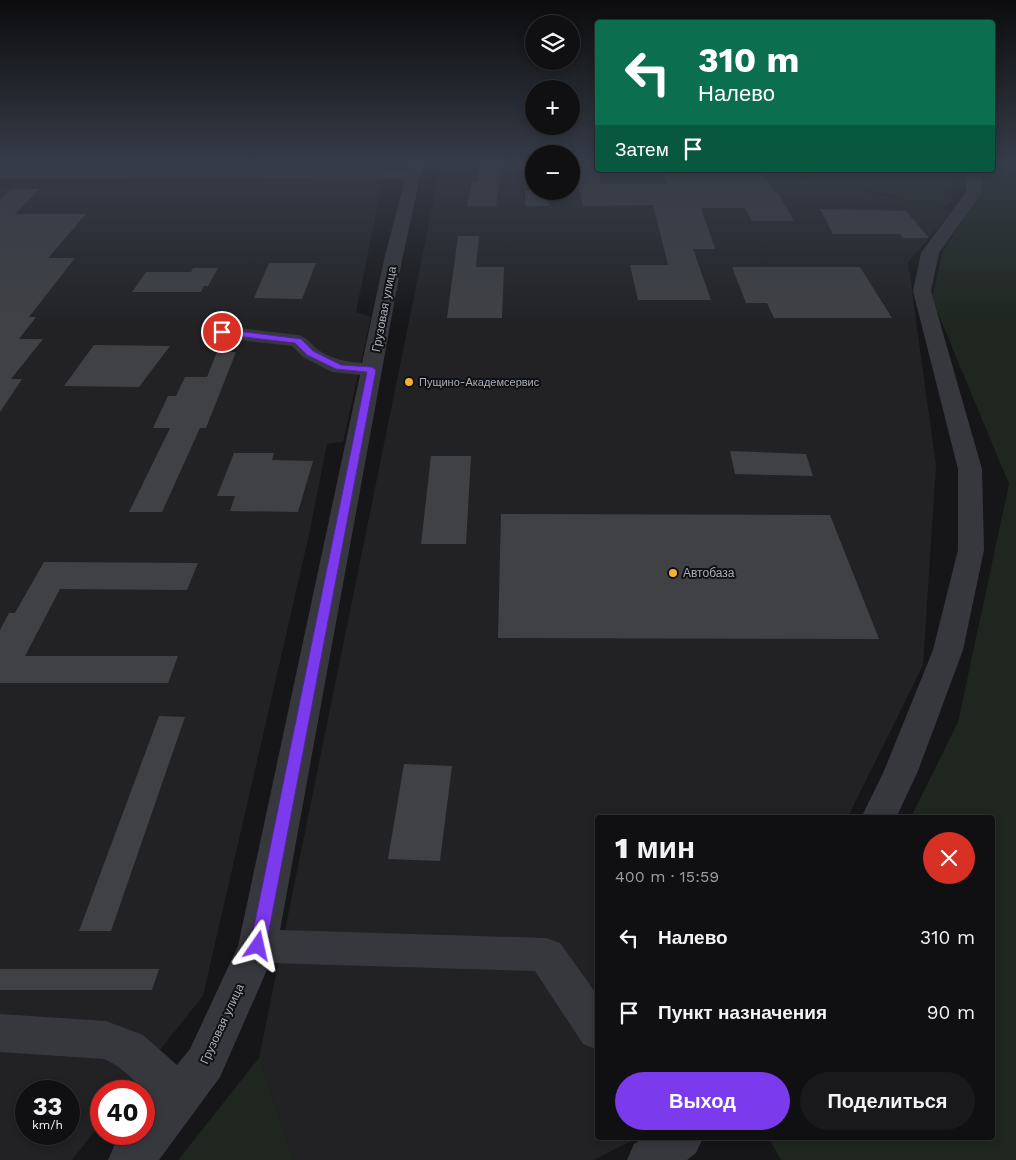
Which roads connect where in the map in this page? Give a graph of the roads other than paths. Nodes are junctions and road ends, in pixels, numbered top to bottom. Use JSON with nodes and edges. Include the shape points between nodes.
{"nodes":[{"id":1,"x":403,"y":218,"type":"edge"},
{"id":2,"x":955,"y":218,"type":"edge"},
{"id":3,"x":222,"y":332,"type":"dead end"},
{"id":4,"x":372,"y":370,"type":"junction"},
{"id":5,"x":879,"y":815,"type":"edge"},
{"id":6,"x":258,"y":946,"type":"junction"},
{"id":7,"x":595,"y":1027,"type":"edge"},
{"id":8,"x":0,"y":1033,"type":"edge"},
{"id":9,"x":179,"y":1097,"type":"junction"},
{"id":10,"x":131,"y":1160,"type":"edge"}],
"edges":[{"from":1,"to":4,"type":"street","name":"Грузовая улица"},
{"from":2,"to":5,"type":"street","via":[[930,253],[922,291],[970,469],[971,550],[948,650],[901,771]]},
{"from":3,"to":4,"type":"street","via":[[298,341],[310,353],[339,368]]},
{"from":4,"to":6,"type":"street","name":"Грузовая улица"},
{"from":6,"to":7,"type":"street","via":[[546,955]]},
{"from":6,"to":9,"type":"street","name":"Грузовая улица","via":[[205,1063]]},
{"from":8,"to":9,"type":"street","via":[[106,1040],[128,1049]]},
{"from":9,"to":10,"type":"street","name":"Грузовая улица"}]}
